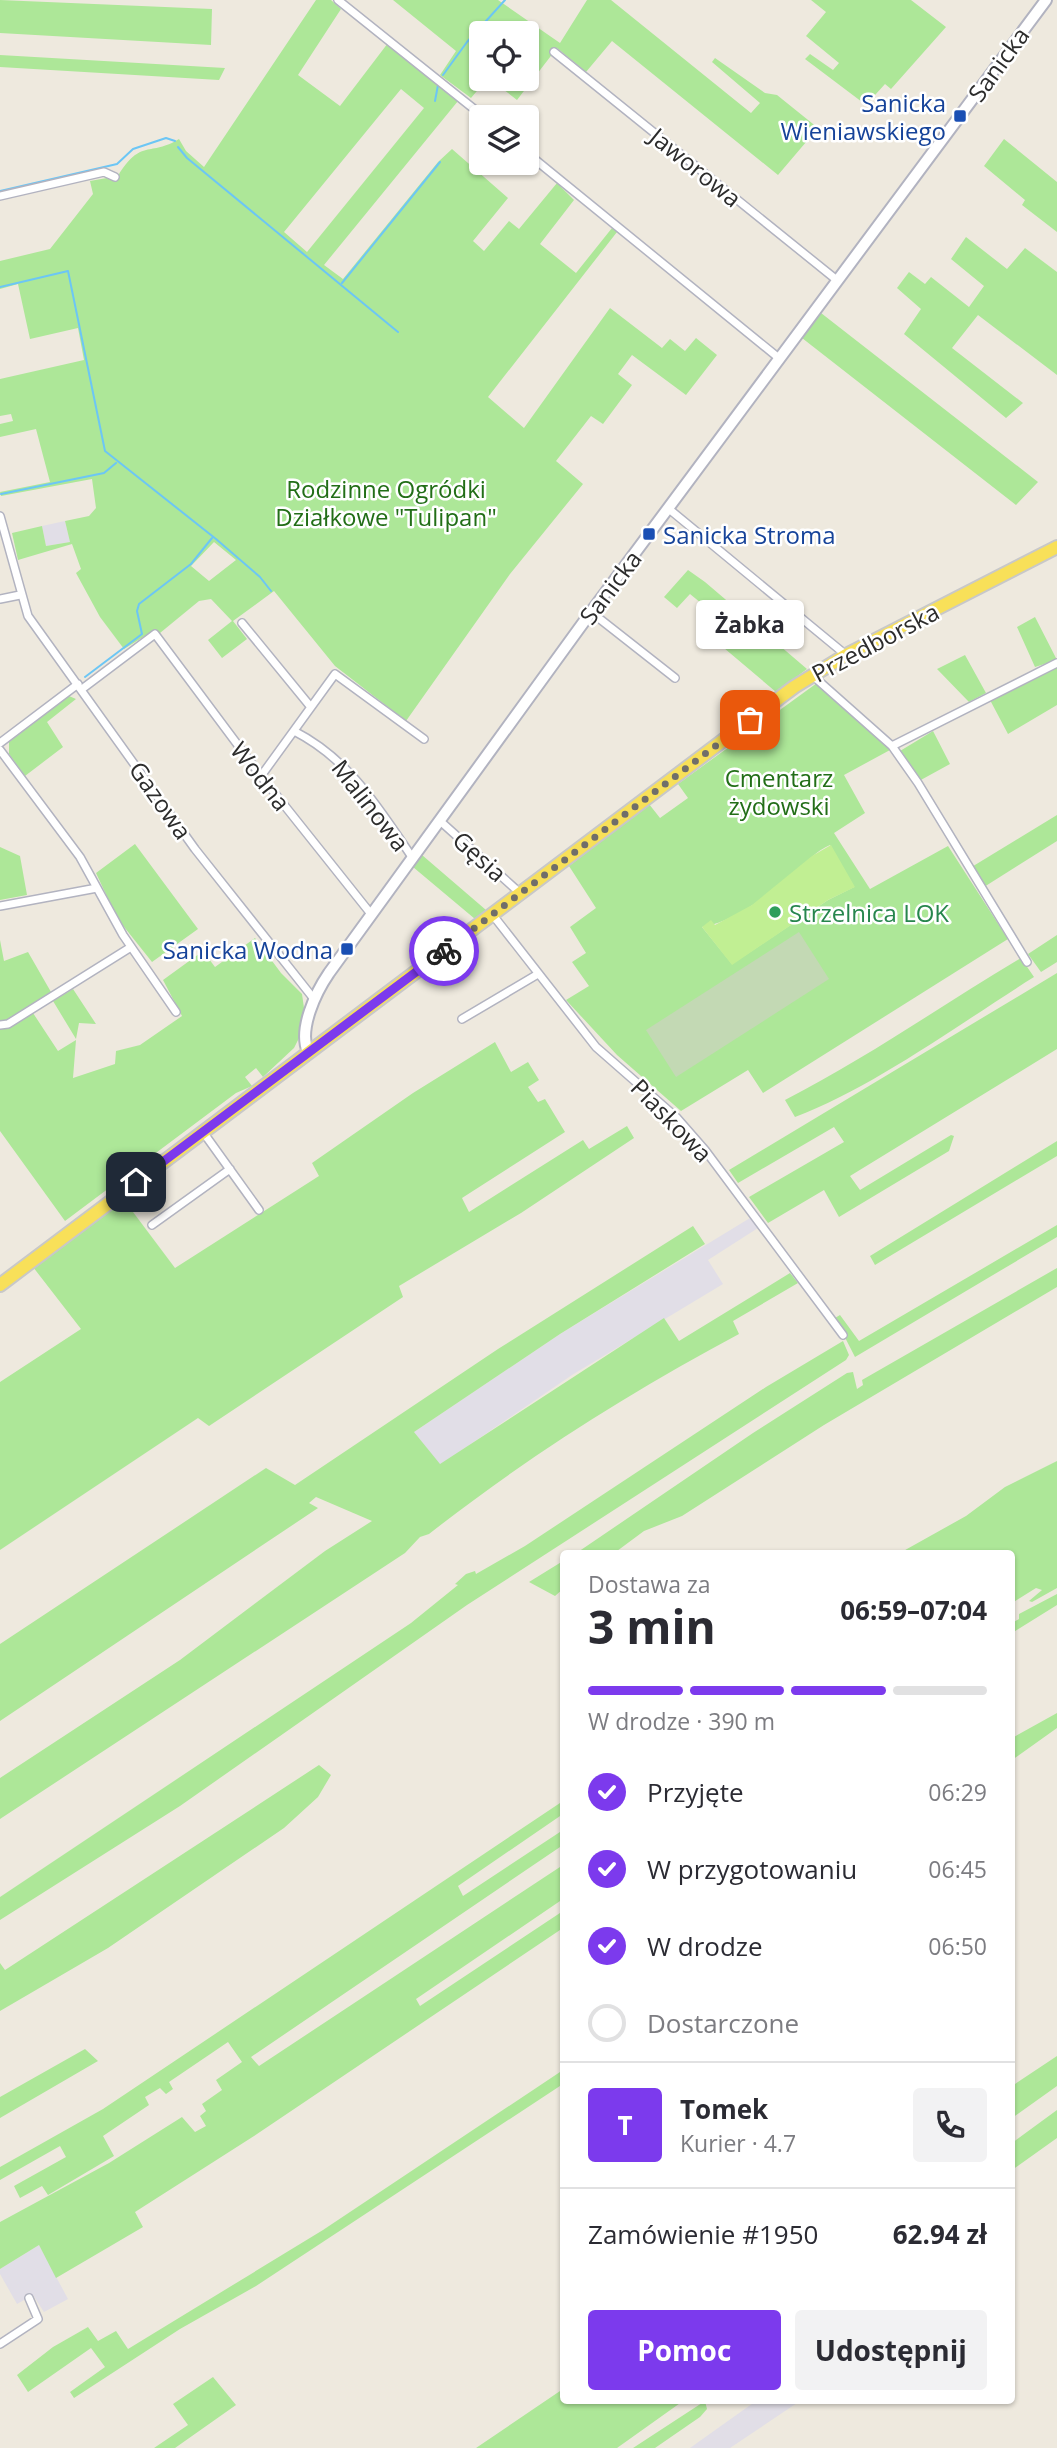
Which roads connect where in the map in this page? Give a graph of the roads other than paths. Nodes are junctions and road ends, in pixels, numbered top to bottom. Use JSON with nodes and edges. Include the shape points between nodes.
{"nodes":[{"id":1,"x":338,"y":0,"type":"edge"},
{"id":2,"x":1046,"y":0,"type":"edge"},
{"id":3,"x":554,"y":52,"type":"dead end"},
{"id":4,"x":469,"y":105,"type":"edge"},
{"id":5,"x":539,"y":163,"type":"edge"},
{"id":6,"x":115,"y":177,"type":"dead end"},
{"id":7,"x":0,"y":196,"type":"edge"},
{"id":8,"x":838,"y":281,"type":"junction"},
{"id":9,"x":780,"y":359,"type":"junction"},
{"id":10,"x":669,"y":509,"type":"junction"},
{"id":11,"x":0,"y":516,"type":"edge"},
{"id":12,"x":1057,"y":547,"type":"edge"},
{"id":13,"x":20,"y":595,"type":"junction"},
{"id":14,"x":0,"y":599,"type":"edge"},
{"id":15,"x":591,"y":612,"type":"junction"},
{"id":16,"x":242,"y":623,"type":"dead end"},
{"id":17,"x":846,"y":655,"type":"junction"},
{"id":18,"x":1057,"y":663,"type":"edge"},
{"id":19,"x":811,"y":675,"type":"junction"},
{"id":20,"x":675,"y":678,"type":"dead end"},
{"id":21,"x":80,"y":686,"type":"junction"},
{"id":22,"x":310,"y":706,"type":"junction"},
{"id":23,"x":294,"y":731,"type":"junction"},
{"id":24,"x":424,"y":739,"type":"dead end"},
{"id":25,"x":0,"y":743,"type":"edge"},
{"id":26,"x":892,"y":746,"type":"junction"},
{"id":27,"x":0,"y":750,"type":"edge"},
{"id":28,"x":261,"y":776,"type":"junction"},
{"id":29,"x":439,"y":820,"type":"junction"},
{"id":30,"x":412,"y":857,"type":"junction"},
{"id":31,"x":97,"y":888,"type":"junction"},
{"id":32,"x":520,"y":893,"type":"junction"},
{"id":33,"x":0,"y":906,"type":"edge"},
{"id":34,"x":371,"y":914,"type":"junction"},
{"id":35,"x":492,"y":914,"type":"junction"},
{"id":36,"x":131,"y":947,"type":"junction"},
{"id":37,"x":1027,"y":961,"type":"dead end"},
{"id":38,"x":538,"y":974,"type":"junction"},
{"id":39,"x":314,"y":999,"type":"junction"},
{"id":40,"x":176,"y":1012,"type":"dead end"},
{"id":41,"x":462,"y":1019,"type":"dead end"},
{"id":42,"x":0,"y":1025,"type":"edge"},
{"id":43,"x":309,"y":1052,"type":"junction"},
{"id":44,"x":203,"y":1132,"type":"junction"},
{"id":45,"x":230,"y":1169,"type":"junction"},
{"id":46,"x":259,"y":1210,"type":"dead end"},
{"id":47,"x":152,"y":1226,"type":"dead end"},
{"id":48,"x":0,"y":1285,"type":"edge"},
{"id":49,"x":843,"y":1335,"type":"dead end"},
{"id":50,"x":29,"y":2298,"type":"dead end"},
{"id":51,"x":0,"y":2344,"type":"edge"}],
"edges":[{"from":1,"to":4,"type":"street"},
{"from":2,"to":8,"type":"street","name":"Sanicka"},
{"from":3,"to":8,"type":"street","name":"Jaworowa"},
{"from":5,"to":9,"type":"street"},
{"from":6,"to":7,"type":"street","via":[[104,172]]},
{"from":8,"to":9,"type":"street","name":"Sanicka"},
{"from":9,"to":10,"type":"street","name":"Sanicka"},
{"from":10,"to":15,"type":"street","name":"Sanicka"},
{"from":10,"to":17,"type":"street"},
{"from":11,"to":13,"type":"street","name":"Gazowa"},
{"from":12,"to":17,"type":"main road","name":"Przedborska"},
{"from":13,"to":14,"type":"street"},
{"from":13,"to":21,"type":"street","name":"Gazowa","via":[[28,617]]},
{"from":15,"to":20,"type":"street"},
{"from":15,"to":29,"type":"street","name":"Sanicka"},
{"from":16,"to":22,"type":"street"},
{"from":17,"to":19,"type":"main road","name":"Przedborska"},
{"from":18,"to":26,"type":"street"},
{"from":19,"to":26,"type":"street"},
{"from":19,"to":32,"type":"main road","name":"Przedborska"},
{"from":21,"to":25,"type":"street"},
{"from":21,"to":28,"type":"street","name":"Wodna","via":[[155,634]]},
{"from":21,"to":39,"type":"street","name":"Gazowa","via":[[195,849]]},
{"from":22,"to":23,"type":"street"},
{"from":22,"to":24,"type":"street","via":[[335,674]]},
{"from":23,"to":28,"type":"street"},
{"from":23,"to":30,"type":"street","name":"Malinowa","via":[[346,766]]},
{"from":26,"to":37,"type":"street"},
{"from":27,"to":31,"type":"street","via":[[80,857]]},
{"from":28,"to":34,"type":"street","name":"Wodna"},
{"from":29,"to":30,"type":"street","name":"Sanicka"},
{"from":29,"to":32,"type":"street","name":"Gęsia"},
{"from":30,"to":34,"type":"street","name":"Sanicka"},
{"from":31,"to":33,"type":"street"},
{"from":31,"to":36,"type":"street"},
{"from":32,"to":35,"type":"main road","name":"Przedborska"},
{"from":34,"to":39,"type":"street","name":"Sanicka"},
{"from":35,"to":38,"type":"street","name":"Piaskowa"},
{"from":35,"to":43,"type":"main road","name":"Przedborska"},
{"from":36,"to":40,"type":"street"},
{"from":36,"to":42,"type":"street"},
{"from":38,"to":41,"type":"street"},
{"from":38,"to":49,"type":"street","name":"Piaskowa","via":[[596,1047],[677,1118],[705,1150]]},
{"from":39,"to":43,"type":"street","name":"Sanicka","via":[[306,1042]]},
{"from":43,"to":44,"type":"main road","name":"Przedborska"},
{"from":44,"to":45,"type":"street"},
{"from":44,"to":48,"type":"main road","name":"Przedborska"},
{"from":45,"to":46,"type":"street"},
{"from":45,"to":47,"type":"street"},
{"from":50,"to":51,"type":"street","via":[[38,2319]]}]}
